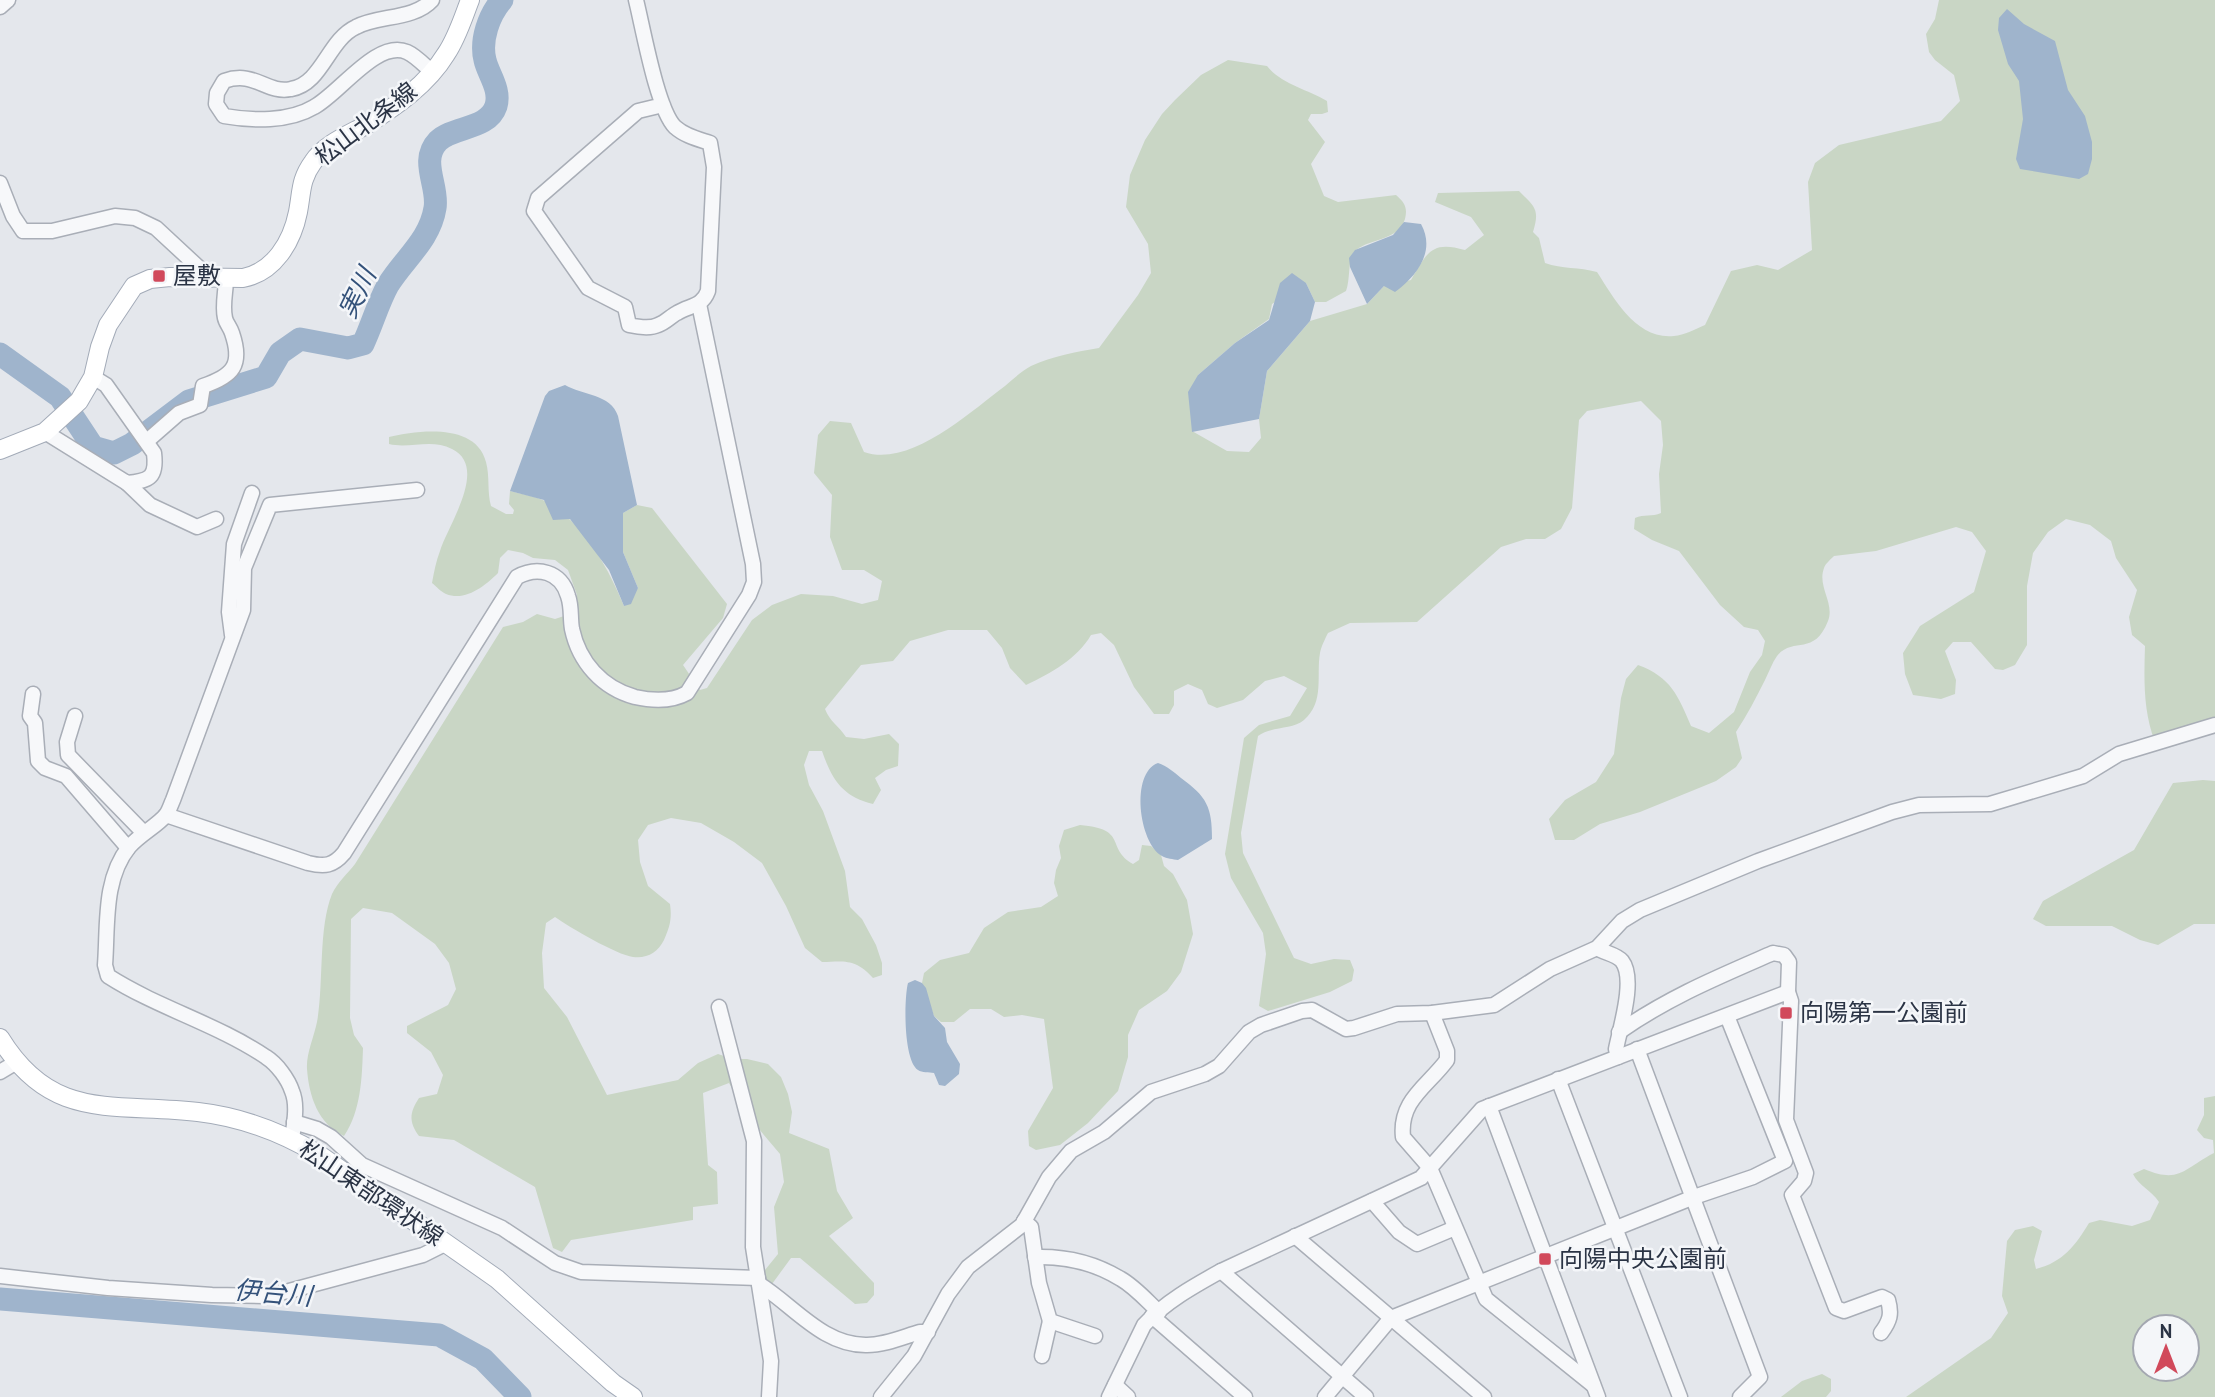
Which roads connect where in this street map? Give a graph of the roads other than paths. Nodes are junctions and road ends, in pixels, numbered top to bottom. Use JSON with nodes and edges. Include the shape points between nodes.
{"nodes":[{"id":1,"x":8,"y":0,"type":"edge"},
{"id":2,"x":432,"y":0,"type":"edge"},
{"id":3,"x":470,"y":0,"type":"edge"},
{"id":4,"x":635,"y":0,"type":"edge"},
{"id":5,"x":0,"y":7,"type":"edge"},
{"id":6,"x":432,"y":72,"type":"junction"},
{"id":7,"x":663,"y":105,"type":"junction"},
{"id":8,"x":0,"y":183,"type":"edge"},
{"id":9,"x":219,"y":279,"type":"junction"},
{"id":10,"x":699,"y":304,"type":"junction"},
{"id":11,"x":93,"y":377,"type":"junction"},
{"id":12,"x":45,"y":432,"type":"junction"},
{"id":13,"x":144,"y":437,"type":"junction"},
{"id":14,"x":0,"y":450,"type":"edge"},
{"id":15,"x":127,"y":483,"type":"junction"},
{"id":16,"x":417,"y":489,"type":"dead end"},
{"id":17,"x":252,"y":493,"type":"dead end"},
{"id":18,"x":216,"y":519,"type":"dead end"},
{"id":19,"x":232,"y":637,"type":"junction"},
{"id":20,"x":33,"y":694,"type":"dead end"},
{"id":21,"x":75,"y":716,"type":"dead end"},
{"id":22,"x":2215,"y":725,"type":"edge"},
{"id":23,"x":166,"y":815,"type":"junction"},
{"id":24,"x":143,"y":832,"type":"junction"},
{"id":25,"x":128,"y":848,"type":"junction"},
{"id":26,"x":1597,"y":948,"type":"junction"},
{"id":27,"x":1788,"y":992,"type":"junction"},
{"id":28,"x":719,"y":1007,"type":"dead end"},
{"id":29,"x":1432,"y":1013,"type":"junction"},
{"id":30,"x":1727,"y":1016,"type":"junction"},
{"id":31,"x":1619,"y":1032,"type":"junction"},
{"id":32,"x":0,"y":1038,"type":"edge"},
{"id":33,"x":1637,"y":1049,"type":"junction"},
{"id":34,"x":1618,"y":1057,"type":"junction"},
{"id":35,"x":8,"y":1067,"type":"edge"},
{"id":36,"x":1558,"y":1079,"type":"junction"},
{"id":37,"x":1489,"y":1106,"type":"junction"},
{"id":38,"x":293,"y":1131,"type":"junction"},
{"id":39,"x":1430,"y":1168,"type":"junction"},
{"id":40,"x":1694,"y":1197,"type":"junction"},
{"id":41,"x":1372,"y":1201,"type":"junction"},
{"id":42,"x":1024,"y":1221,"type":"junction"},
{"id":43,"x":1455,"y":1228,"type":"junction"},
{"id":44,"x":1616,"y":1229,"type":"junction"},
{"id":45,"x":1295,"y":1237,"type":"junction"},
{"id":46,"x":445,"y":1244,"type":"junction"},
{"id":47,"x":1547,"y":1256,"type":"junction"},
{"id":48,"x":1035,"y":1257,"type":"junction"},
{"id":49,"x":1221,"y":1271,"type":"junction"},
{"id":50,"x":0,"y":1276,"type":"edge"},
{"id":51,"x":759,"y":1281,"type":"junction"},
{"id":52,"x":1479,"y":1284,"type":"junction"},
{"id":53,"x":1156,"y":1314,"type":"junction"},
{"id":54,"x":1391,"y":1318,"type":"junction"},
{"id":55,"x":1051,"y":1321,"type":"junction"},
{"id":56,"x":928,"y":1332,"type":"junction"},
{"id":57,"x":1881,"y":1333,"type":"dead end"},
{"id":58,"x":1095,"y":1336,"type":"dead end"},
{"id":59,"x":1042,"y":1356,"type":"dead end"},
{"id":60,"x":1342,"y":1377,"type":"junction"},
{"id":61,"x":1112,"y":1391,"type":"edge"},
{"id":62,"x":1596,"y":1391,"type":"edge"},
{"id":63,"x":634,"y":1397,"type":"edge"},
{"id":64,"x":769,"y":1397,"type":"edge"},
{"id":65,"x":881,"y":1397,"type":"edge"},
{"id":66,"x":1128,"y":1397,"type":"edge"},
{"id":67,"x":1245,"y":1397,"type":"edge"},
{"id":68,"x":1325,"y":1397,"type":"edge"},
{"id":69,"x":1366,"y":1397,"type":"edge"},
{"id":70,"x":1484,"y":1397,"type":"edge"},
{"id":71,"x":1680,"y":1397,"type":"edge"},
{"id":72,"x":1740,"y":1397,"type":"edge"}],
"edges":[{"from":1,"to":5,"type":"street"},
{"from":2,"to":6,"type":"street","via":[[406,13],[356,26],[336,41],[304,86],[275,89],[238,76],[224,81],[216,104],[224,116],[242,119],[297,115],[342,88],[368,61],[396,49],[408,52]]},
{"from":3,"to":6,"type":"main road","name":"松山北条線","via":[[450,48]]},
{"from":4,"to":7,"type":"street"},
{"from":6,"to":9,"type":"main road","name":"松山北条線","via":[[394,107],[316,158],[299,191],[292,231],[270,266],[254,276]]},
{"from":7,"to":10,"type":"street","via":[[673,126],[710,143],[714,167],[708,291]]},
{"from":7,"to":10,"type":"street","via":[[638,111],[538,198],[534,211],[588,288],[625,307],[629,325],[656,326]]},
{"from":8,"to":9,"type":"street","via":[[23,230],[52,231],[115,216],[135,218],[156,228]]},
{"from":9,"to":11,"type":"main road","name":"松山北条線","via":[[170,277],[134,286],[108,325]]},
{"from":9,"to":13,"type":"street","via":[[234,340],[233,369],[223,379],[203,386],[200,405]]},
{"from":10,"to":23,"type":"street","via":[[754,582],[687,693],[676,699],[648,700],[607,685],[582,653],[568,594],[560,582],[541,570],[528,571],[517,577],[335,863],[308,863]]},
{"from":11,"to":12,"type":"main road","name":"松山北条線","via":[[79,401]]},
{"from":11,"to":13,"type":"street","via":[[106,385]]},
{"from":12,"to":14,"type":"main road","name":"松山北条線"},
{"from":12,"to":15,"type":"street"},
{"from":13,"to":15,"type":"street","via":[[155,453],[153,474],[147,480]]},
{"from":15,"to":18,"type":"street","via":[[150,505],[197,527]]},
{"from":16,"to":19,"type":"street","via":[[270,505],[244,568],[243,610]]},
{"from":17,"to":19,"type":"street","via":[[230,569]]},
{"from":19,"to":23,"type":"street"},
{"from":20,"to":25,"type":"street","via":[[30,716],[35,723],[38,761],[66,776]]},
{"from":21,"to":24,"type":"street","via":[[68,755]]},
{"from":22,"to":26,"type":"street","via":[[2119,754],[2082,776],[1990,804],[1919,805],[1879,817],[1640,910],[1622,920]]},
{"from":23,"to":24,"type":"street"},
{"from":24,"to":25,"type":"street"},
{"from":25,"to":38,"type":"street","via":[[110,888],[108,976],[268,1058],[293,1093]]},
{"from":26,"to":29,"type":"street","via":[[1550,968],[1494,1004]]},
{"from":26,"to":31,"type":"street","via":[[1616,956],[1625,968],[1628,984]]},
{"from":27,"to":30,"type":"street"},
{"from":27,"to":31,"type":"street","via":[[1789,962],[1773,954],[1679,994]]},
{"from":27,"to":57,"type":"street","via":[[1786,1120],[1806,1174],[1791,1195],[1836,1308],[1844,1311],[1882,1297],[1888,1300],[1890,1321]]},
{"from":28,"to":51,"type":"street","via":[[754,1141],[753,1247]]},
{"from":29,"to":39,"type":"street","via":[[1447,1060],[1422,1086],[1401,1125],[1403,1137]]},
{"from":29,"to":42,"type":"street","via":[[1397,1014],[1346,1029],[1312,1010],[1261,1025],[1219,1066],[1151,1091],[1104,1132],[1071,1152],[1049,1177]]},
{"from":30,"to":33,"type":"street"},
{"from":30,"to":40,"type":"street","via":[[1785,1161]]},
{"from":31,"to":34,"type":"street"},
{"from":32,"to":35,"type":"main road","name":"松山東部環状線"},
{"from":33,"to":34,"type":"street"},
{"from":33,"to":40,"type":"street"},
{"from":34,"to":36,"type":"street"},
{"from":35,"to":38,"type":"main road","name":"松山東部環状線","via":[[85,1104],[198,1112]]},
{"from":36,"to":37,"type":"street"},
{"from":36,"to":44,"type":"street"},
{"from":37,"to":39,"type":"street"},
{"from":37,"to":47,"type":"street"},
{"from":38,"to":46,"type":"main road","name":"松山東部環状線","via":[[318,1154]]},
{"from":38,"to":51,"type":"street","via":[[317,1129],[362,1165],[502,1228],[566,1269]]},
{"from":39,"to":41,"type":"street","via":[[1421,1178]]},
{"from":39,"to":43,"type":"street"},
{"from":40,"to":44,"type":"street"},
{"from":40,"to":72,"type":"street","via":[[1760,1377]]},
{"from":41,"to":43,"type":"street","via":[[1399,1232],[1417,1244]]},
{"from":41,"to":45,"type":"street"},
{"from":42,"to":48,"type":"street","via":[[1031,1227]]},
{"from":42,"to":56,"type":"street","via":[[968,1267]]},
{"from":43,"to":52,"type":"street"},
{"from":44,"to":47,"type":"street"},
{"from":44,"to":71,"type":"street"},
{"from":45,"to":49,"type":"street"},
{"from":45,"to":54,"type":"street"},
{"from":46,"to":50,"type":"street","via":[[423,1255],[264,1296]]},
{"from":46,"to":63,"type":"main road","name":"松山東部環状線","via":[[498,1279],[612,1383]]},
{"from":47,"to":52,"type":"street"},
{"from":47,"to":62,"type":"street"},
{"from":48,"to":53,"type":"street","via":[[1075,1260],[1121,1279]]},
{"from":48,"to":55,"type":"street"},
{"from":49,"to":53,"type":"street"},
{"from":49,"to":60,"type":"street"},
{"from":51,"to":56,"type":"street","via":[[828,1336],[846,1343],[867,1345]]},
{"from":51,"to":64,"type":"street","via":[[771,1361]]},
{"from":52,"to":54,"type":"street"},
{"from":52,"to":62,"type":"street","via":[[1486,1299]]},
{"from":53,"to":61,"type":"street","via":[[1144,1325]]},
{"from":53,"to":67,"type":"street"},
{"from":54,"to":60,"type":"street"},
{"from":54,"to":70,"type":"street"},
{"from":55,"to":58,"type":"street"},
{"from":55,"to":59,"type":"street"},
{"from":56,"to":65,"type":"street"},
{"from":60,"to":68,"type":"street"},
{"from":60,"to":69,"type":"street"},
{"from":61,"to":66,"type":"street"}]}
